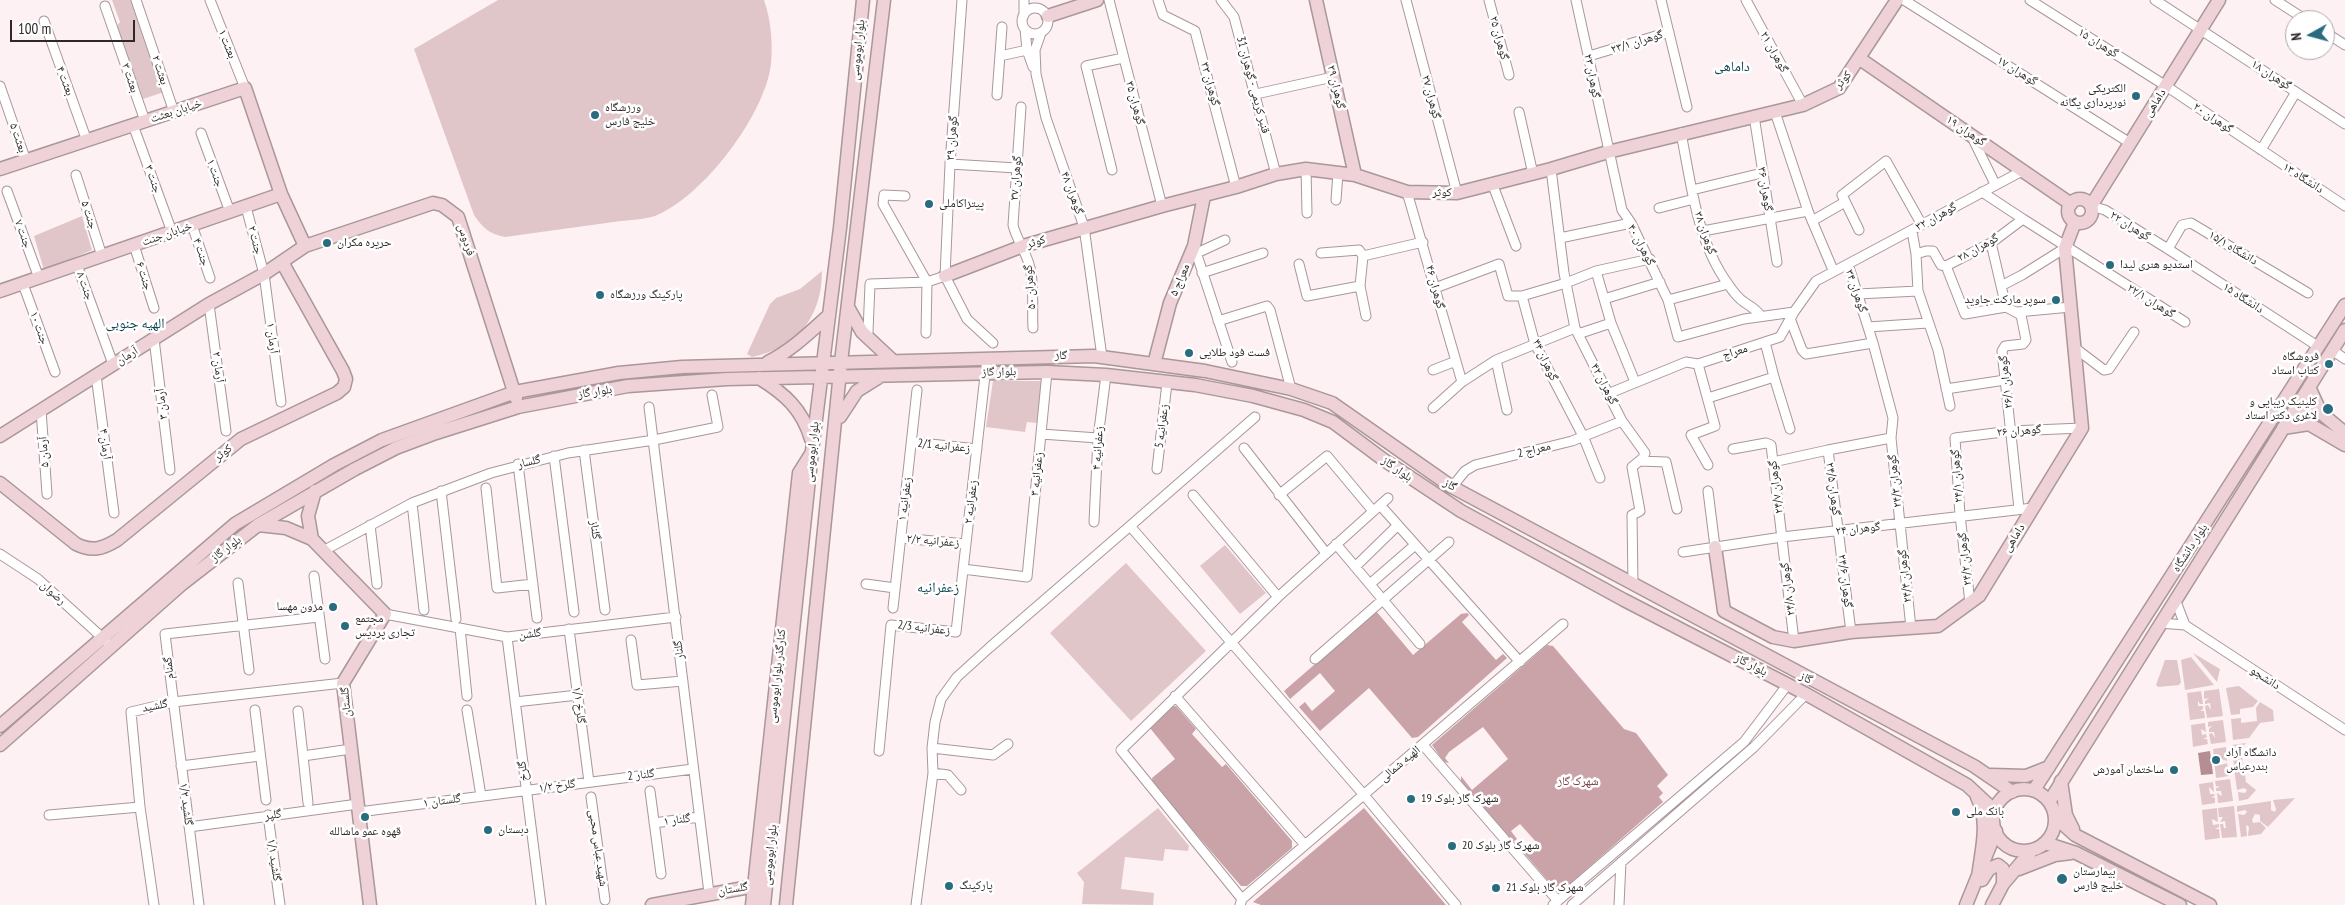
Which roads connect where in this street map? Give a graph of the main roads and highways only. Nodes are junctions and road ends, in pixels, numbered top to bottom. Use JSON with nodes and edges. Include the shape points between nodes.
{"nodes":[{"id":1,"x":863,"y":0,"type":"edge"},
{"id":2,"x":884,"y":0,"type":"edge"},
{"id":3,"x":1097,"y":0,"type":"edge"},
{"id":4,"x":1316,"y":0,"type":"edge"},
{"id":5,"x":1897,"y":0,"type":"edge"},
{"id":6,"x":2219,"y":0,"type":"edge"},
{"id":7,"x":1044,"y":12,"type":"road end"},
{"id":8,"x":1860,"y":60,"type":"junction"},
{"id":9,"x":0,"y":169,"type":"edge"},
{"id":10,"x":1355,"y":175,"type":"junction"},
{"id":11,"x":281,"y":194,"type":"junction"},
{"id":12,"x":1204,"y":196,"type":"junction"},
{"id":13,"x":2071,"y":204,"type":"junction"},
{"id":14,"x":2091,"y":206,"type":"junction"},
{"id":15,"x":2074,"y":222,"type":"junction"},
{"id":16,"x":305,"y":246,"type":"junction"},
{"id":17,"x":282,"y":262,"type":"junction"},
{"id":18,"x":945,"y":276,"type":"road end"},
{"id":19,"x":0,"y":291,"type":"edge"},
{"id":20,"x":2345,"y":305,"type":"edge"},
{"id":21,"x":849,"y":309,"type":"junction"},
{"id":22,"x":829,"y":315,"type":"junction"},
{"id":23,"x":2345,"y":330,"type":"edge"},
{"id":24,"x":892,"y":360,"type":"junction"},
{"id":25,"x":822,"y":362,"type":"junction"},
{"id":26,"x":841,"y":362,"type":"junction"},
{"id":27,"x":763,"y":364,"type":"junction"},
{"id":28,"x":1154,"y":364,"type":"junction"},
{"id":29,"x":885,"y":374,"type":"junction"},
{"id":30,"x":820,"y":376,"type":"junction"},
{"id":31,"x":840,"y":376,"type":"junction"},
{"id":32,"x":759,"y":378,"type":"junction"},
{"id":33,"x":2310,"y":387,"type":"junction"},
{"id":34,"x":515,"y":392,"type":"junction"},
{"id":35,"x":518,"y":407,"type":"junction"},
{"id":36,"x":2318,"y":408,"type":"junction"},
{"id":37,"x":836,"y":424,"type":"junction"},
{"id":38,"x":2307,"y":424,"type":"junction"},
{"id":39,"x":2283,"y":428,"type":"junction"},
{"id":40,"x":2345,"y":432,"type":"edge"},
{"id":41,"x":0,"y":436,"type":"edge"},
{"id":42,"x":2345,"y":446,"type":"edge"},
{"id":43,"x":812,"y":448,"type":"junction"},
{"id":44,"x":0,"y":483,"type":"edge"},
{"id":45,"x":315,"y":490,"type":"junction"},
{"id":46,"x":258,"y":525,"type":"junction"},
{"id":47,"x":312,"y":539,"type":"junction"},
{"id":48,"x":1715,"y":547,"type":"road end"},
{"id":49,"x":1633,"y":584,"type":"junction"},
{"id":50,"x":798,"y":589,"type":"junction"},
{"id":51,"x":1624,"y":600,"type":"junction"},
{"id":52,"x":784,"y":607,"type":"junction"},
{"id":53,"x":787,"y":695,"type":"junction"},
{"id":54,"x":772,"y":718,"type":"junction"},
{"id":55,"x":0,"y":726,"type":"edge"},
{"id":56,"x":0,"y":745,"type":"edge"},
{"id":57,"x":1974,"y":766,"type":"junction"},
{"id":58,"x":2049,"y":767,"type":"junction"},
{"id":59,"x":1990,"y":775,"type":"junction"},
{"id":60,"x":2061,"y":781,"type":"junction"},
{"id":61,"x":1969,"y":787,"type":"junction"},
{"id":62,"x":2034,"y":790,"type":"junction"},
{"id":63,"x":2012,"y":792,"type":"junction"},
{"id":64,"x":2049,"y":802,"type":"junction"},
{"id":65,"x":1995,"y":811,"type":"junction"},
{"id":66,"x":2055,"y":817,"type":"junction"},
{"id":67,"x":1996,"y":831,"type":"junction"},
{"id":68,"x":2075,"y":835,"type":"junction"},
{"id":69,"x":2045,"y":843,"type":"junction"},
{"id":70,"x":2032,"y":850,"type":"junction"},
{"id":71,"x":2076,"y":853,"type":"junction"},
{"id":72,"x":2013,"y":873,"type":"junction"},
{"id":73,"x":1978,"y":878,"type":"junction"},
{"id":74,"x":2003,"y":884,"type":"junction"},
{"id":75,"x":755,"y":886,"type":"junction"},
{"id":76,"x":1967,"y":902,"type":"edge"},
{"id":77,"x":370,"y":905,"type":"edge"},
{"id":78,"x":652,"y":905,"type":"edge"},
{"id":79,"x":752,"y":905,"type":"edge"},
{"id":80,"x":764,"y":905,"type":"edge"},
{"id":81,"x":786,"y":905,"type":"edge"},
{"id":82,"x":1992,"y":905,"type":"edge"},
{"id":83,"x":2180,"y":905,"type":"edge"},
{"id":84,"x":2210,"y":905,"type":"edge"}],
"edges":[{"from":1,"to":22,"type":"main road","name":"بلوار ابوموسی"},
{"from":2,"to":21,"type":"main road","name":"بلوار ابوموسی"},
{"from":3,"to":7,"type":"main road"},
{"from":4,"to":10,"type":"main road","name":"گوهران ۲۹"},
{"from":5,"to":8,"type":"main road","name":"کوثر"},
{"from":6,"to":14,"type":"main road","name":"داماهی"},
{"from":8,"to":10,"type":"main road","name":"کوثر","via":[[1840,88],[1803,105],[1681,133],[1457,193],[1407,192]]},
{"from":8,"to":13,"type":"main road","name":"گوهران ۱۹"},
{"from":9,"to":11,"type":"main road","name":"خیابان بعثت","via":[[245,88]]},
{"from":10,"to":12,"type":"main road","name":"کوثر","via":[[1306,169],[1276,174]]},
{"from":11,"to":16,"type":"main road"},
{"from":11,"to":19,"type":"main road","name":"خیابان جنت"},
{"from":12,"to":18,"type":"main road","name":"کوثر","via":[[1084,227]]},
{"from":12,"to":28,"type":"main road","name":"معراج ۵","via":[[1196,249],[1170,303]]},
{"from":13,"to":14,"type":"main road","via":[[2083,200]]},
{"from":13,"to":15,"type":"main road","via":[[2068,214]]},
{"from":14,"to":15,"type":"main road","via":[[2089,220]]},
{"from":15,"to":48,"type":"main road","name":"داماهی","via":[[2065,248],[2082,428],[1979,596],[1938,626],[1794,640],[1773,637],[1726,614]]},
{"from":16,"to":17,"type":"main road","name":"آرمان"},
{"from":16,"to":34,"type":"main road","name":"فردوس","via":[[425,204],[442,205],[452,210],[458,217]]},
{"from":17,"to":41,"type":"main road","name":"آرمان","via":[[209,304]]},
{"from":17,"to":44,"type":"main road","name":"کوثر","via":[[343,371],[344,387],[337,393],[241,439],[117,540],[100,549],[85,549],[76,544]]},
{"from":20,"to":58,"type":"main road","name":"بلوار دانشگاه"},
{"from":21,"to":24,"type":"main road","via":[[862,332]]},
{"from":21,"to":26,"type":"main road","name":"بلوار ابوموسی"},
{"from":22,"to":25,"type":"main road","name":"بلوار ابوموسی"},
{"from":22,"to":27,"type":"main road","via":[[806,338]]},
{"from":23,"to":33,"type":"main road","name":"بلوار دانشگاه"},
{"from":24,"to":26,"type":"main road","name":"گاز"},
{"from":24,"to":28,"type":"main road","name":"گاز","via":[[1102,357]]},
{"from":25,"to":26,"type":"main road","name":"بلوار گاز"},
{"from":25,"to":27,"type":"main road","name":"بلوار گاز"},
{"from":25,"to":30,"type":"main road","name":"بلوار ابوموسی"},
{"from":26,"to":31,"type":"main road","name":"بلوار ابوموسی"},
{"from":27,"to":34,"type":"main road","name":"بلوار گاز","via":[[642,370]]},
{"from":28,"to":49,"type":"main road","name":"گاز","via":[[1290,389],[1332,403],[1452,487]]},
{"from":29,"to":31,"type":"main road","name":"بلوار گاز"},
{"from":29,"to":37,"type":"main road","via":[[857,391]]},
{"from":29,"to":51,"type":"main road","name":"بلوار گاز","via":[[1047,372],[1106,375],[1195,385],[1304,410],[1333,422],[1461,510]]},
{"from":30,"to":31,"type":"main road","name":"بلوار گاز"},
{"from":30,"to":32,"type":"main road","name":"بلوار گاز"},
{"from":30,"to":43,"type":"main road","name":"بلوار ابوموسی"},
{"from":31,"to":37,"type":"main road","name":"بلوار ابوموسی"},
{"from":32,"to":35,"type":"main road","name":"بلوار گاز","via":[[628,386]]},
{"from":32,"to":43,"type":"main road","via":[[793,404],[807,426]]},
{"from":33,"to":36,"type":"main road"},
{"from":33,"to":39,"type":"main road","name":"بلوار دانشگاه"},
{"from":34,"to":35,"type":"main road"},
{"from":34,"to":55,"type":"main road","name":"بلوار گاز","via":[[382,440],[235,524]]},
{"from":35,"to":45,"type":"main road","name":"بلوار گاز","via":[[396,448]]},
{"from":36,"to":38,"type":"main road","via":[[2311,407],[2306,411]]},
{"from":36,"to":40,"type":"main road"},
{"from":37,"to":81,"type":"main road","name":"بلوار ابوموسی"},
{"from":38,"to":39,"type":"main road"},
{"from":38,"to":42,"type":"main road"},
{"from":39,"to":60,"type":"main road","name":"بلوار دانشگاه"},
{"from":43,"to":50,"type":"main road","name":"بلوار ابوموسی"},
{"from":43,"to":52,"type":"main road","name":"کنارگذر بلوار ابوموسی","via":[[799,473]]},
{"from":45,"to":46,"type":"main road","name":"بلوار گاز"},
{"from":45,"to":47,"type":"main road","via":[[308,516]]},
{"from":46,"to":47,"type":"main road","via":[[286,528]]},
{"from":46,"to":56,"type":"main road","name":"بلوار گاز","via":[[213,559]]},
{"from":47,"to":77,"type":"main road","name":"گلستان","via":[[385,614],[343,683]]},
{"from":49,"to":51,"type":"main road"},
{"from":49,"to":57,"type":"main road","name":"گاز"},
{"from":50,"to":52,"type":"main road"},
{"from":50,"to":53,"type":"main road","name":"بلوار ابوموسی"},
{"from":51,"to":61,"type":"main road","name":"بلوار گاز","via":[[1788,684]]},
{"from":52,"to":54,"type":"main road","name":"کنارگذر بلوار ابوموسی"},
{"from":53,"to":54,"type":"main road"},
{"from":53,"to":80,"type":"main road","name":"بلوار ابوموسی"},
{"from":54,"to":75,"type":"main road","name":"کنارگذر بلوار ابوموسی"},
{"from":57,"to":59,"type":"main road","name":"گاز"},
{"from":57,"to":61,"type":"main road","via":[[1980,776],[1980,784]]},
{"from":58,"to":59,"type":"main road","via":[[2026,776]]},
{"from":58,"to":62,"type":"main road","name":"بلوار دانشگاه"},
{"from":59,"to":63,"type":"main road","name":"گاز"},
{"from":60,"to":64,"type":"main road","name":"بلوار دانشگاه"},
{"from":60,"to":68,"type":"main road","via":[[2066,815]]},
{"from":61,"to":65,"type":"main road","name":"بلوار گاز"},
{"from":61,"to":73,"type":"main road","via":[[1977,798],[1984,820]]},
{"from":62,"to":63,"type":"main road"},
{"from":62,"to":64,"type":"main road"},
{"from":63,"to":65,"type":"main road"},
{"from":64,"to":66,"type":"main road"},
{"from":65,"to":67,"type":"main road"},
{"from":66,"to":68,"type":"main road"},
{"from":66,"to":69,"type":"main road","via":[[2053,831]]},
{"from":67,"to":70,"type":"main road","via":[[2006,845]]},
{"from":67,"to":73,"type":"main road"},
{"from":68,"to":71,"type":"main road","via":[[2068,842]]},
{"from":68,"to":84,"type":"main road"},
{"from":69,"to":70,"type":"main road"},
{"from":69,"to":71,"type":"main road"},
{"from":70,"to":72,"type":"main road"},
{"from":71,"to":72,"type":"main road","via":[[2055,855],[2027,864]]},
{"from":71,"to":83,"type":"main road"},
{"from":72,"to":74,"type":"main road"},
{"from":73,"to":76,"type":"main road"},
{"from":74,"to":76,"type":"main road","via":[[2003,869],[1995,866],[1989,869]]},
{"from":74,"to":82,"type":"main road"},
{"from":75,"to":78,"type":"main road","name":"گلستان"},
{"from":75,"to":79,"type":"main road","name":"کنارگذر بلوار ابوموسی"}]}
